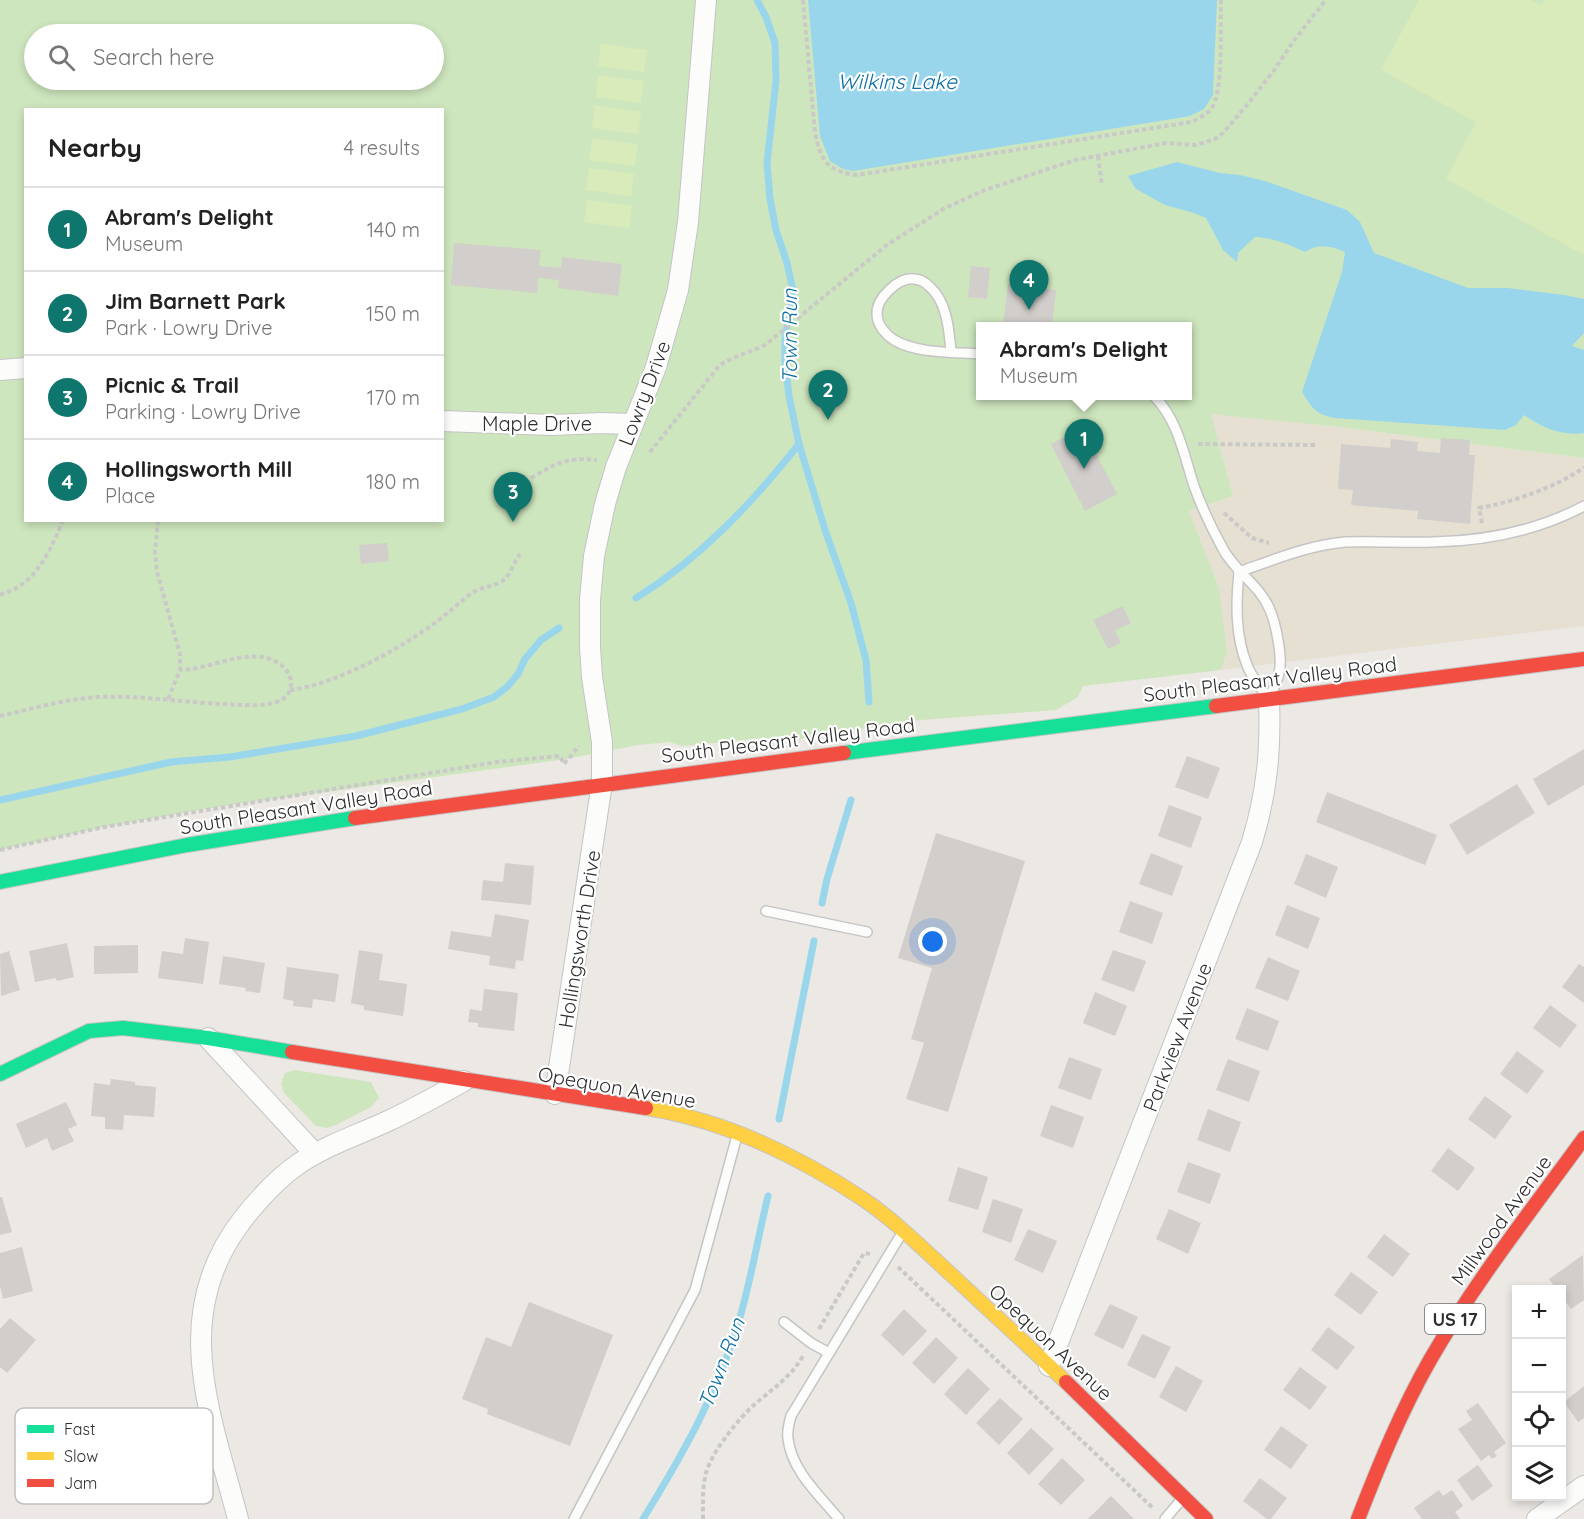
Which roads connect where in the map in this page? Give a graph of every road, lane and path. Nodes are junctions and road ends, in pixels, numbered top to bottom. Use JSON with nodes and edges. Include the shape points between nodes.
{"nodes":[{"id":1,"x":706,"y":0,"type":"edge"},
{"id":2,"x":803,"y":0,"type":"edge"},
{"id":3,"x":1221,"y":0,"type":"edge"},
{"id":4,"x":1326,"y":0,"type":"edge"},
{"id":5,"x":1098,"y":156,"type":"junction"},
{"id":6,"x":1102,"y":186,"type":"dead end"},
{"id":7,"x":951,"y":351,"type":"junction"},
{"id":8,"x":976,"y":354,"type":"edge"},
{"id":9,"x":24,"y":368,"type":"edge"},
{"id":10,"x":0,"y":370,"type":"edge"},
{"id":11,"x":1158,"y":400,"type":"edge"},
{"id":12,"x":444,"y":421,"type":"edge"},
{"id":13,"x":632,"y":424,"type":"junction"},
{"id":14,"x":1180,"y":443,"type":"junction"},
{"id":15,"x":1317,"y":445,"type":"dead end"},
{"id":16,"x":650,"y":452,"type":"dead end"},
{"id":17,"x":598,"y":460,"type":"dead end"},
{"id":18,"x":1584,"y":467,"type":"edge"},
{"id":19,"x":531,"y":478,"type":"dead end"},
{"id":20,"x":1584,"y":506,"type":"edge"},
{"id":21,"x":1220,"y":508,"type":"dead end"},
{"id":22,"x":62,"y":522,"type":"edge"},
{"id":23,"x":158,"y":522,"type":"edge"},
{"id":24,"x":1483,"y":531,"type":"dead end"},
{"id":25,"x":1274,"y":544,"type":"dead end"},
{"id":26,"x":520,"y":554,"type":"dead end"},
{"id":27,"x":1239,"y":572,"type":"junction"},
{"id":28,"x":0,"y":595,"type":"edge"},
{"id":29,"x":1584,"y":659,"type":"edge"},
{"id":30,"x":180,"y":669,"type":"junction"},
{"id":31,"x":290,"y":690,"type":"junction"},
{"id":32,"x":168,"y":699,"type":"junction"},
{"id":33,"x":1269,"y":699,"type":"junction"},
{"id":34,"x":0,"y":716,"type":"edge"},
{"id":35,"x":579,"y":746,"type":"dead end"},
{"id":36,"x":603,"y":783,"type":"junction"},
{"id":37,"x":0,"y":850,"type":"edge"},
{"id":38,"x":0,"y":882,"type":"edge"},
{"id":39,"x":766,"y":910,"type":"dead end"},
{"id":40,"x":867,"y":932,"type":"dead end"},
{"id":41,"x":208,"y":1038,"type":"junction"},
{"id":42,"x":0,"y":1074,"type":"edge"},
{"id":43,"x":464,"y":1081,"type":"junction"},
{"id":44,"x":555,"y":1094,"type":"junction"},
{"id":45,"x":738,"y":1134,"type":"junction"},
{"id":46,"x":1584,"y":1138,"type":"edge"},
{"id":47,"x":315,"y":1154,"type":"junction"},
{"id":48,"x":903,"y":1230,"type":"junction"},
{"id":49,"x":887,"y":1257,"type":"junction"},
{"id":50,"x":784,"y":1322,"type":"dead end"},
{"id":51,"x":811,"y":1343,"type":"junction"},
{"id":52,"x":829,"y":1353,"type":"junction"},
{"id":53,"x":1049,"y":1366,"type":"junction"},
{"id":54,"x":210,"y":1408,"type":"edge"},
{"id":55,"x":213,"y":1420,"type":"edge"},
{"id":56,"x":1584,"y":1486,"type":"edge"},
{"id":57,"x":1183,"y":1497,"type":"junction"},
{"id":58,"x":238,"y":1519,"type":"edge"},
{"id":59,"x":574,"y":1519,"type":"edge"},
{"id":60,"x":703,"y":1519,"type":"edge"},
{"id":61,"x":839,"y":1519,"type":"edge"},
{"id":62,"x":1165,"y":1519,"type":"edge"},
{"id":63,"x":1206,"y":1519,"type":"edge"},
{"id":64,"x":1358,"y":1519,"type":"edge"},
{"id":65,"x":1537,"y":1519,"type":"edge"}],
"edges":[{"from":1,"to":13,"type":"street","name":"Lowry Drive","via":[[688,222],[678,290],[656,367]]},
{"from":2,"to":3,"type":"path","via":[[818,147],[831,167],[840,173],[857,175],[1191,122],[1210,110],[1218,92]]},
{"from":4,"to":5,"type":"path","via":[[1248,105],[1219,136],[1196,145],[1166,143]]},
{"from":5,"to":6,"type":"path"},
{"from":5,"to":16,"type":"path","via":[[1075,159],[985,190],[945,207],[886,245],[765,345],[719,366]]},
{"from":7,"to":7,"type":"lane","via":[[923,349],[893,339],[880,327],[880,301],[904,280],[924,282],[941,303]]},
{"from":7,"to":8,"type":"lane"},
{"from":9,"to":10,"type":"street"},
{"from":11,"to":14,"type":"lane","via":[[1173,422]]},
{"from":12,"to":13,"type":"street","name":"Maple Drive"},
{"from":13,"to":36,"type":"street","name":"Lowry Drive","via":[[600,520],[591,589],[590,646]]},
{"from":14,"to":15,"type":"path"},
{"from":14,"to":27,"type":"lane","via":[[1206,516]]},
{"from":17,"to":19,"type":"path","via":[[576,458],[555,464]]},
{"from":18,"to":24,"type":"path","via":[[1539,490],[1479,508]]},
{"from":20,"to":27,"type":"lane","via":[[1539,525],[1490,538],[1344,542]]},
{"from":21,"to":25,"type":"path","via":[[1252,538]]},
{"from":22,"to":28,"type":"path","via":[[32,575]]},
{"from":23,"to":30,"type":"path","via":[[157,572],[177,638]]},
{"from":26,"to":31,"type":"path","via":[[506,578],[474,591],[436,623],[395,648],[332,681]]},
{"from":27,"to":33,"type":"lane","via":[[1236,598],[1242,651],[1247,667]]},
{"from":27,"to":33,"type":"lane","via":[[1255,587],[1270,611],[1280,672]]},
{"from":29,"to":33,"type":"main road","name":"South Pleasant Valley Road"},
{"from":30,"to":31,"type":"path","via":[[206,667],[243,656],[262,657],[290,674]]},
{"from":30,"to":32,"type":"path"},
{"from":31,"to":32,"type":"path","via":[[278,703],[263,705]]},
{"from":32,"to":34,"type":"path","via":[[97,697]]},
{"from":33,"to":36,"type":"main road","name":"South Pleasant Valley Road"},
{"from":33,"to":53,"type":"street","name":"Parkview Avenue","via":[[1268,772],[1252,842]]},
{"from":35,"to":37,"type":"path","via":[[564,764],[560,756],[497,762],[115,825]]},
{"from":36,"to":38,"type":"main road","name":"South Pleasant Valley Road","via":[[240,836]]},
{"from":36,"to":44,"type":"street","name":"Hollingsworth Drive"},
{"from":39,"to":40,"type":"lane"},
{"from":41,"to":42,"type":"main road","name":"Opequon Avenue","via":[[100,1029]]},
{"from":41,"to":43,"type":"main road","name":"Opequon Avenue"},
{"from":41,"to":47,"type":"street"},
{"from":43,"to":44,"type":"main road","name":"Opequon Avenue"},
{"from":43,"to":47,"type":"street"},
{"from":44,"to":45,"type":"main road","name":"Opequon Avenue","via":[[656,1110]]},
{"from":45,"to":48,"type":"main road","name":"Opequon Avenue","via":[[808,1166],[864,1200]]},
{"from":45,"to":59,"type":"lane","via":[[695,1290]]},
{"from":46,"to":64,"type":"main road","name":"Millwood Avenue","number":"US 17","via":[[1440,1342],[1401,1417]]},
{"from":47,"to":54,"type":"street","via":[[296,1165],[254,1205],[231,1234],[214,1266],[206,1289],[200,1354]]},
{"from":48,"to":49,"type":"lane"},
{"from":48,"to":53,"type":"main road","name":"Opequon Avenue"},
{"from":49,"to":51,"type":"path","via":[[864,1253]]},
{"from":49,"to":52,"type":"lane"},
{"from":49,"to":62,"type":"path"},
{"from":50,"to":51,"type":"lane"},
{"from":51,"to":52,"type":"lane"},
{"from":51,"to":60,"type":"path","via":[[799,1364],[752,1406],[719,1447],[706,1471]]},
{"from":52,"to":61,"type":"lane","via":[[790,1416],[787,1437],[801,1473]]},
{"from":53,"to":57,"type":"main road","name":"Opequon Avenue"},
{"from":55,"to":58,"type":"street"},
{"from":56,"to":65,"type":"street"},
{"from":57,"to":62,"type":"lane"},
{"from":57,"to":63,"type":"main road","name":"Opequon Avenue"}]}
